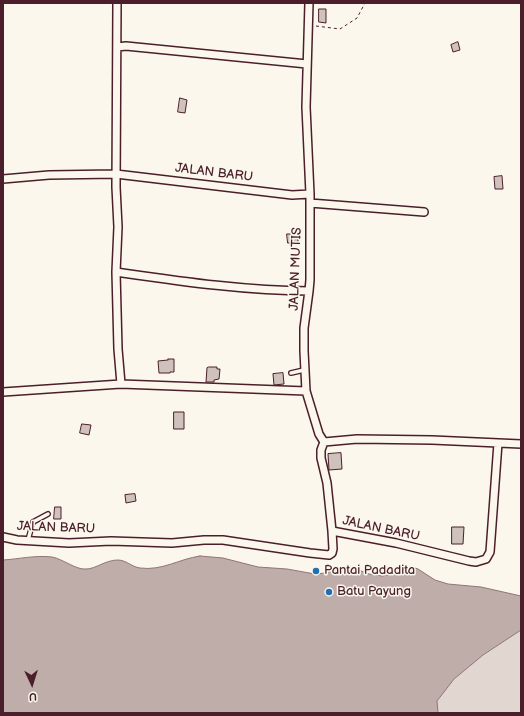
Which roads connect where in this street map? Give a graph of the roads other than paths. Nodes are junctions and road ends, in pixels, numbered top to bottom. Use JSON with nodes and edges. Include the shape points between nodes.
{"nodes":[{"id":1,"x":117,"y":3,"type":"edge"},
{"id":2,"x":309,"y":3,"type":"edge"},
{"id":3,"x":117,"y":47,"type":"junction"},
{"id":4,"x":307,"y":64,"type":"junction"},
{"id":5,"x":116,"y":174,"type":"junction"},
{"id":6,"x":3,"y":179,"type":"edge"},
{"id":7,"x":310,"y":194,"type":"junction"},
{"id":8,"x":310,"y":203,"type":"junction"},
{"id":9,"x":424,"y":212,"type":"dead end"},
{"id":10,"x":116,"y":272,"type":"junction"},
{"id":11,"x":310,"y":291,"type":"junction"},
{"id":12,"x":304,"y":370,"type":"junction"},
{"id":13,"x":291,"y":373,"type":"dead end"},
{"id":14,"x":121,"y":384,"type":"junction"},
{"id":15,"x":306,"y":391,"type":"junction"},
{"id":16,"x":3,"y":392,"type":"edge"},
{"id":17,"x":324,"y":442,"type":"junction"},
{"id":18,"x":498,"y":443,"type":"junction"},
{"id":19,"x":521,"y":444,"type":"edge"},
{"id":20,"x":48,"y":514,"type":"dead end"},
{"id":21,"x":332,"y":531,"type":"junction"},
{"id":22,"x":3,"y":537,"type":"edge"},
{"id":23,"x":28,"y":540,"type":"junction"}],
"edges":[{"from":1,"to":3,"type":"street"},
{"from":2,"to":4,"type":"street","name":"JALAN MUTIS"},
{"from":3,"to":4,"type":"street"},
{"from":3,"to":5,"type":"street"},
{"from":4,"to":7,"type":"street","name":"JALAN MUTIS","via":[[306,113]]},
{"from":5,"to":6,"type":"street","name":"JALAN BARU"},
{"from":5,"to":7,"type":"street","name":"JALAN BARU","via":[[292,195]]},
{"from":5,"to":10,"type":"street"},
{"from":7,"to":8,"type":"street","name":"JALAN MUTIS"},
{"from":8,"to":9,"type":"street"},
{"from":8,"to":11,"type":"street","name":"JALAN MUTIS"},
{"from":10,"to":11,"type":"street","via":[[176,281]]},
{"from":10,"to":14,"type":"street"},
{"from":11,"to":12,"type":"street","name":"JALAN MUTIS","via":[[304,328]]},
{"from":12,"to":13,"type":"lane"},
{"from":12,"to":15,"type":"street","name":"JALAN MUTIS"},
{"from":14,"to":15,"type":"street"},
{"from":14,"to":16,"type":"street"},
{"from":15,"to":17,"type":"street","name":"JALAN MUTIS","via":[[319,434]]},
{"from":17,"to":18,"type":"street","via":[[357,439]]},
{"from":17,"to":21,"type":"street","via":[[321,458]]},
{"from":18,"to":19,"type":"street"},
{"from":18,"to":21,"type":"street","name":"JALAN BARU","via":[[490,552],[486,559],[469,561]]},
{"from":20,"to":23,"type":"lane","via":[[33,522]]},
{"from":21,"to":23,"type":"street","name":"JALAN BARU","via":[[333,552],[330,555],[223,540],[69,543]]},
{"from":22,"to":23,"type":"street","name":"JALAN BARU"}]}
